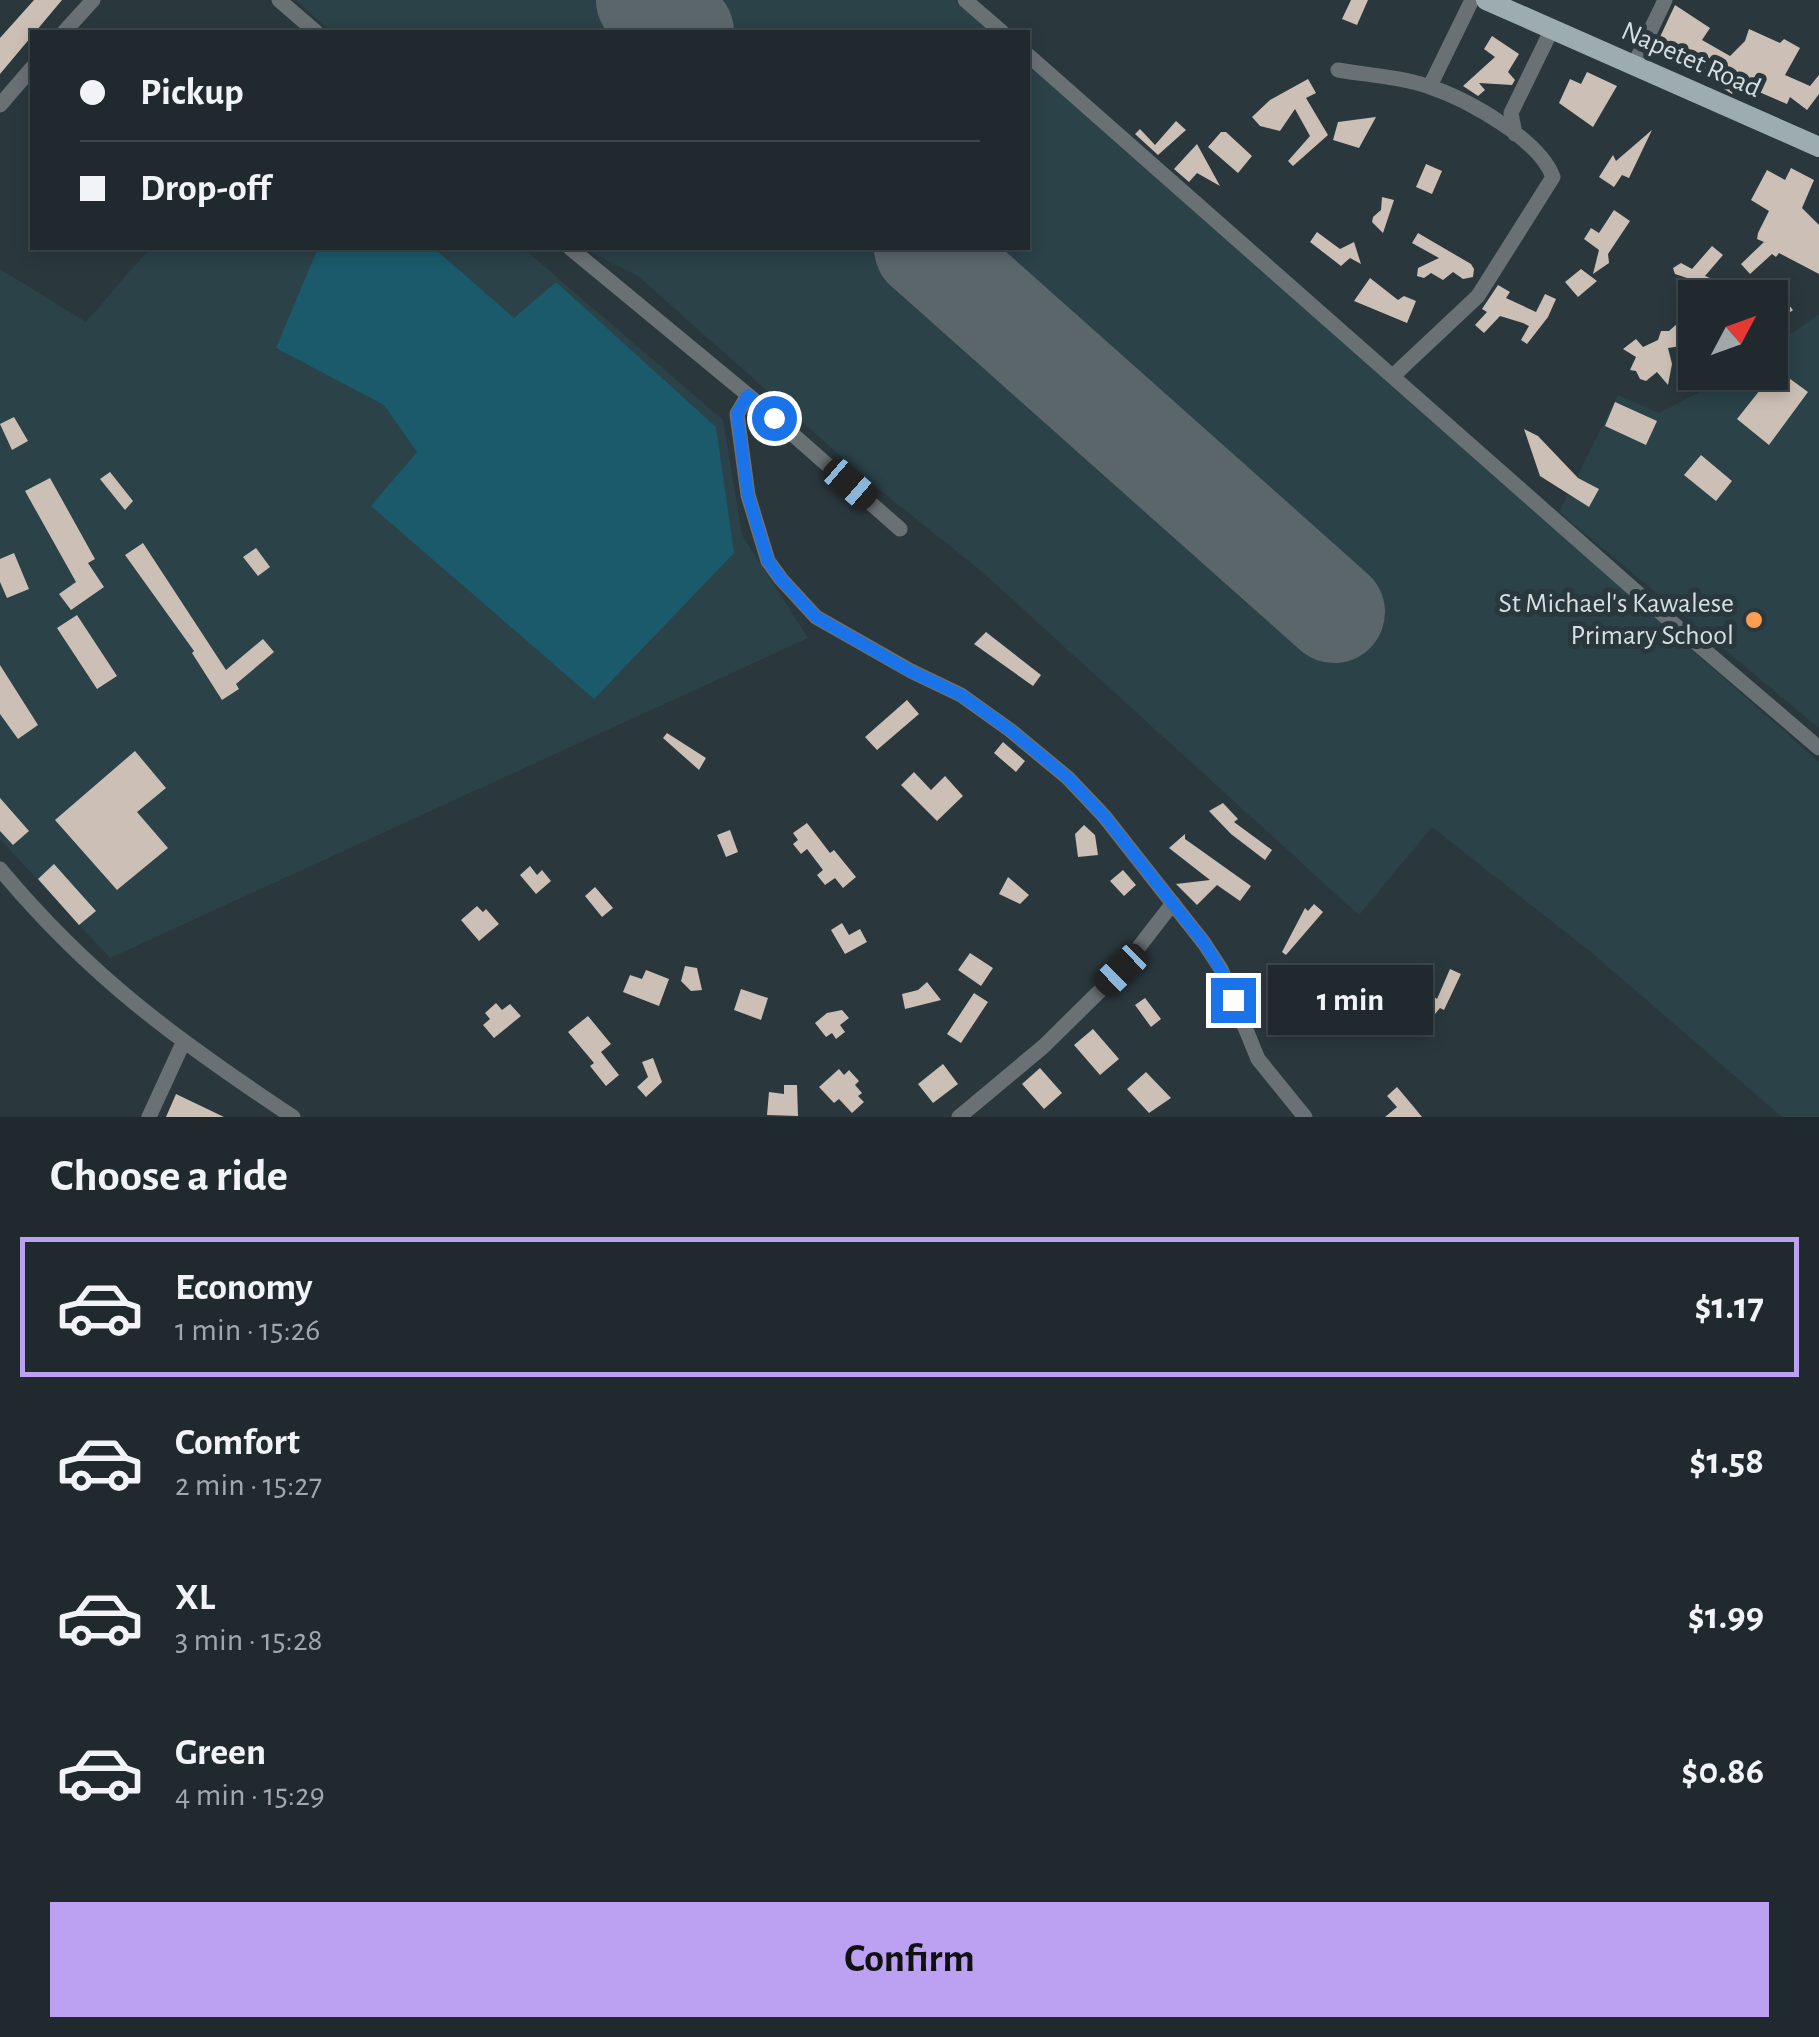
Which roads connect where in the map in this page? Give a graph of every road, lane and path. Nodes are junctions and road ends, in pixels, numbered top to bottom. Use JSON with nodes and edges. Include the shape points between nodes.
{"nodes":[{"id":1,"x":93,"y":0,"type":"edge"},
{"id":2,"x":279,"y":0,"type":"edge"},
{"id":3,"x":965,"y":0,"type":"edge"},
{"id":4,"x":1472,"y":0,"type":"edge"},
{"id":5,"x":1486,"y":0,"type":"edge"},
{"id":6,"x":1665,"y":0,"type":"edge"},
{"id":7,"x":1552,"y":29,"type":"junction"},
{"id":8,"x":66,"y":30,"type":"edge"},
{"id":9,"x":314,"y":30,"type":"edge"},
{"id":10,"x":1000,"y":30,"type":"edge"},
{"id":11,"x":1030,"y":57,"type":"edge"},
{"id":12,"x":1634,"y":65,"type":"junction"},
{"id":13,"x":30,"y":70,"type":"edge"},
{"id":14,"x":1338,"y":70,"type":"dead end"},
{"id":15,"x":1430,"y":86,"type":"junction"},
{"id":16,"x":0,"y":105,"type":"edge"},
{"id":17,"x":1516,"y":134,"type":"junction"},
{"id":18,"x":1819,"y":148,"type":"edge"},
{"id":19,"x":572,"y":250,"type":"edge"},
{"id":20,"x":1394,"y":375,"type":"junction"},
{"id":21,"x":748,"y":395,"type":"junction"},
{"id":22,"x":900,"y":529,"type":"dead end"},
{"id":23,"x":1819,"y":748,"type":"edge"},
{"id":24,"x":0,"y":869,"type":"edge"},
{"id":25,"x":1173,"y":903,"type":"junction"},
{"id":26,"x":183,"y":1043,"type":"junction"},
{"id":27,"x":149,"y":1117,"type":"edge"},
{"id":28,"x":292,"y":1117,"type":"edge"},
{"id":29,"x":959,"y":1117,"type":"edge"},
{"id":30,"x":1305,"y":1117,"type":"edge"}],
"edges":[{"from":1,"to":8,"type":"street"},
{"from":2,"to":9,"type":"street"},
{"from":3,"to":10,"type":"street"},
{"from":4,"to":15,"type":"street"},
{"from":5,"to":7,"type":"main road","name":"Napetet Road"},
{"from":6,"to":12,"type":"street"},
{"from":7,"to":12,"type":"main road","name":"Napetet Road"},
{"from":7,"to":17,"type":"street","via":[[1511,113]]},
{"from":11,"to":20,"type":"street"},
{"from":12,"to":18,"type":"main road","name":"Napetet Road"},
{"from":13,"to":16,"type":"street"},
{"from":14,"to":15,"type":"street"},
{"from":15,"to":17,"type":"street"},
{"from":17,"to":20,"type":"street","via":[[1553,177],[1478,296]]},
{"from":19,"to":21,"type":"street"},
{"from":20,"to":23,"type":"street"},
{"from":21,"to":22,"type":"street"},
{"from":21,"to":25,"type":"street","via":[[737,414],[748,495],[768,561],[781,579],[816,617],[961,695],[1010,730],[1083,792]]},
{"from":24,"to":26,"type":"street","via":[[89,966]]},
{"from":25,"to":29,"type":"street","via":[[1121,970]]},
{"from":25,"to":30,"type":"street","via":[[1221,970],[1258,1059]]},
{"from":26,"to":27,"type":"street"},
{"from":26,"to":28,"type":"street"}]}
